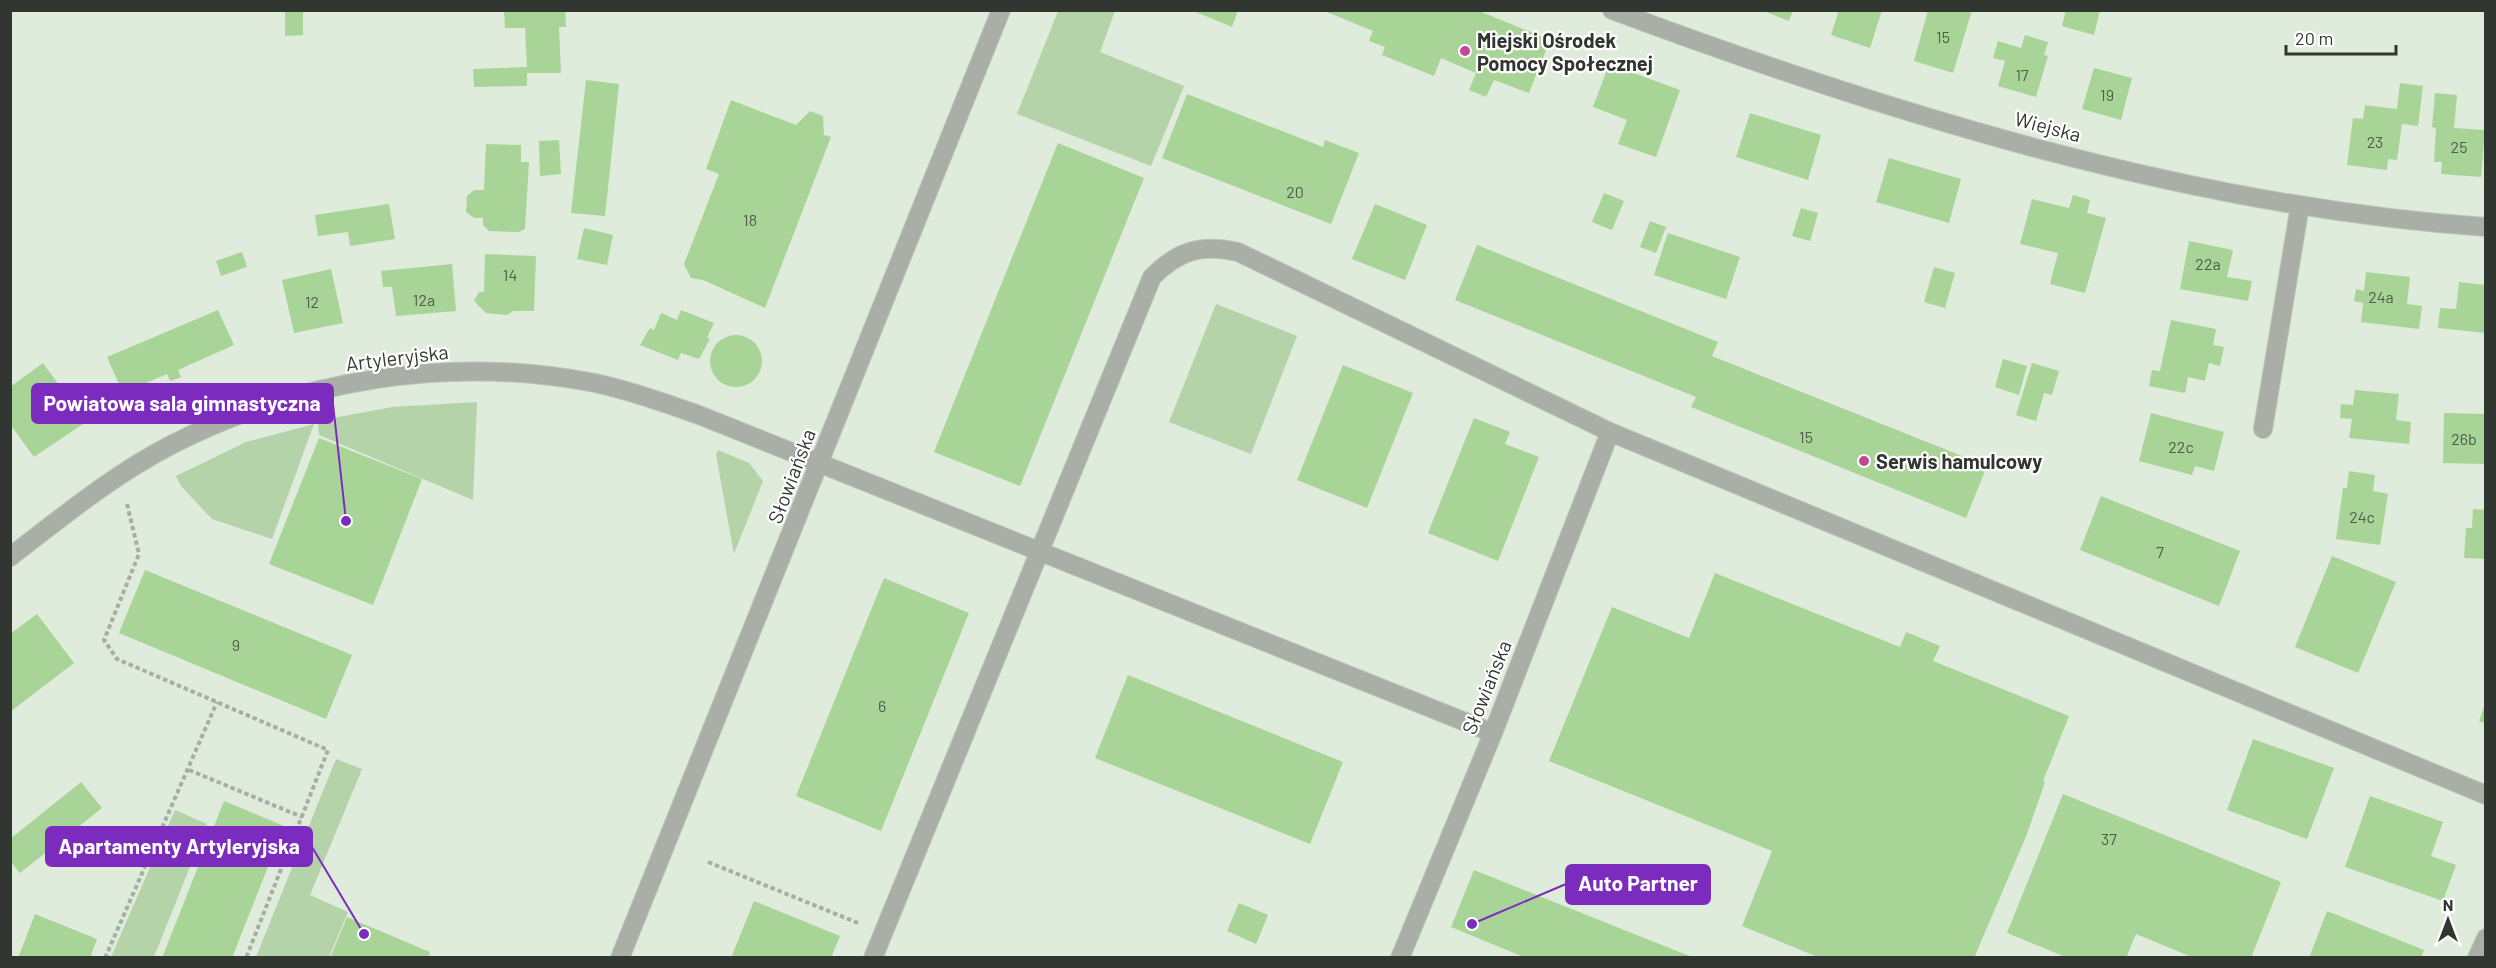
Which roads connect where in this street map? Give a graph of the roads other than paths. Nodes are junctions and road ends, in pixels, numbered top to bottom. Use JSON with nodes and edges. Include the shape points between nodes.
{"nodes":[{"id":1,"x":1001,"y":10,"type":"edge"},
{"id":2,"x":1612,"y":10,"type":"edge"},
{"id":3,"x":2300,"y":205,"type":"junction"},
{"id":4,"x":2486,"y":227,"type":"edge"},
{"id":5,"x":2263,"y":429,"type":"dead end"},
{"id":6,"x":1611,"y":432,"type":"junction"},
{"id":7,"x":819,"y":464,"type":"junction"},
{"id":8,"x":1041,"y":551,"type":"junction"},
{"id":9,"x":10,"y":557,"type":"edge"},
{"id":10,"x":1493,"y":733,"type":"junction"},
{"id":11,"x":2486,"y":795,"type":"edge"},
{"id":12,"x":2486,"y":938,"type":"edge"},
{"id":13,"x":620,"y":957,"type":"edge"},
{"id":14,"x":873,"y":957,"type":"edge"},
{"id":15,"x":1400,"y":957,"type":"edge"},
{"id":16,"x":2477,"y":957,"type":"edge"}],
"edges":[{"from":1,"to":7,"type":"street","name":"Słowiańska"},
{"from":2,"to":3,"type":"street","name":"Wiejska","via":[[1811,80],[2007,139],[2158,177]]},
{"from":3,"to":4,"type":"street","name":"Wiejska"},
{"from":3,"to":5,"type":"street"},
{"from":6,"to":8,"type":"street","via":[[1238,252],[1206,247],[1166,262],[1152,277]]},
{"from":6,"to":10,"type":"street","name":"Słowiańska"},
{"from":6,"to":11,"type":"street"},
{"from":7,"to":8,"type":"street","name":"Artyleryjska"},
{"from":7,"to":9,"type":"street","name":"Artyleryjska","via":[[699,415],[596,384],[493,372],[405,375],[300,394],[170,445],[100,488]]},
{"from":7,"to":13,"type":"street","name":"Słowiańska"},
{"from":8,"to":10,"type":"street","name":"Artyleryjska"},
{"from":8,"to":14,"type":"street"},
{"from":10,"to":15,"type":"street","name":"Słowiańska"},
{"from":12,"to":16,"type":"street"}]}
